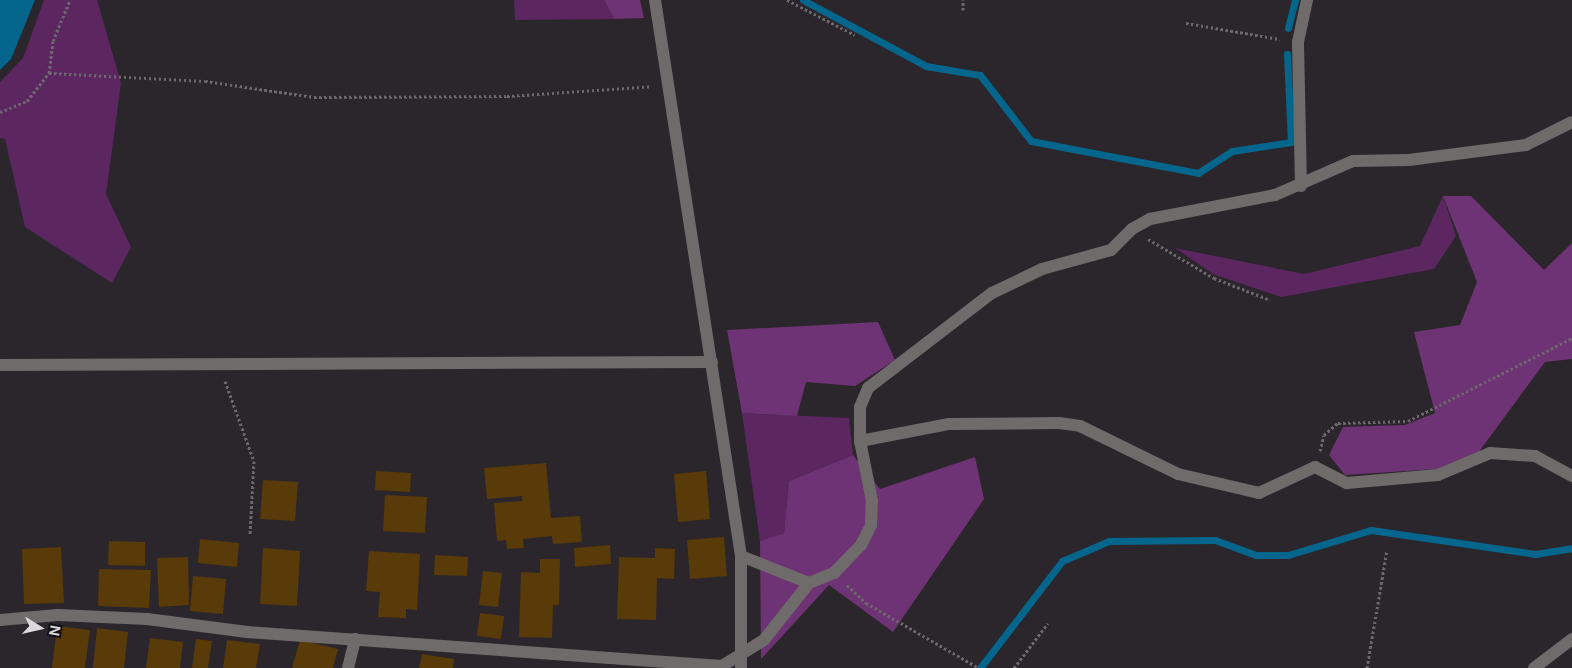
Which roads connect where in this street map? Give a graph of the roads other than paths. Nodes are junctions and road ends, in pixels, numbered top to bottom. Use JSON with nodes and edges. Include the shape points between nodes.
{"nodes":[{"id":1,"x":655,"y":0,"type":"edge"},
{"id":2,"x":1307,"y":0,"type":"edge"},
{"id":3,"x":1572,"y":123,"type":"edge"},
{"id":4,"x":1300,"y":186,"type":"junction"},
{"id":5,"x":712,"y":362,"type":"junction"},
{"id":6,"x":0,"y":364,"type":"edge"},
{"id":7,"x":860,"y":442,"type":"junction"},
{"id":8,"x":1572,"y":476,"type":"edge"},
{"id":9,"x":741,"y":556,"type":"junction"},
{"id":10,"x":808,"y":583,"type":"junction"},
{"id":11,"x":0,"y":620,"type":"edge"},
{"id":12,"x":355,"y":639,"type":"junction"},
{"id":13,"x":1572,"y":639,"type":"edge"},
{"id":14,"x":741,"y":662,"type":"edge"},
{"id":15,"x":348,"y":668,"type":"edge"},
{"id":16,"x":1534,"y":668,"type":"edge"}],
"edges":[{"from":1,"to":5,"type":"street"},
{"from":2,"to":4,"type":"street","via":[[1298,42]]},
{"from":3,"to":4,"type":"street","via":[[1526,145],[1409,160],[1353,161]]},
{"from":4,"to":7,"type":"street","via":[[1150,219],[1132,229],[1111,250],[1042,269],[992,293],[868,388],[860,407]]},
{"from":5,"to":6,"type":"street"},
{"from":5,"to":9,"type":"street"},
{"from":7,"to":8,"type":"street","via":[[949,424],[1059,423],[1080,426],[1178,474],[1259,493],[1315,467],[1347,483],[1438,475],[1490,453],[1535,456]]},
{"from":7,"to":10,"type":"street","via":[[872,500],[871,525],[861,545],[834,573]]},
{"from":9,"to":10,"type":"street"},
{"from":9,"to":14,"type":"street"},
{"from":10,"to":14,"type":"street","via":[[764,640]]},
{"from":11,"to":12,"type":"street","via":[[58,616],[147,619]]},
{"from":12,"to":14,"type":"street","via":[[722,666]]},
{"from":12,"to":15,"type":"street"},
{"from":13,"to":16,"type":"street"}]}
